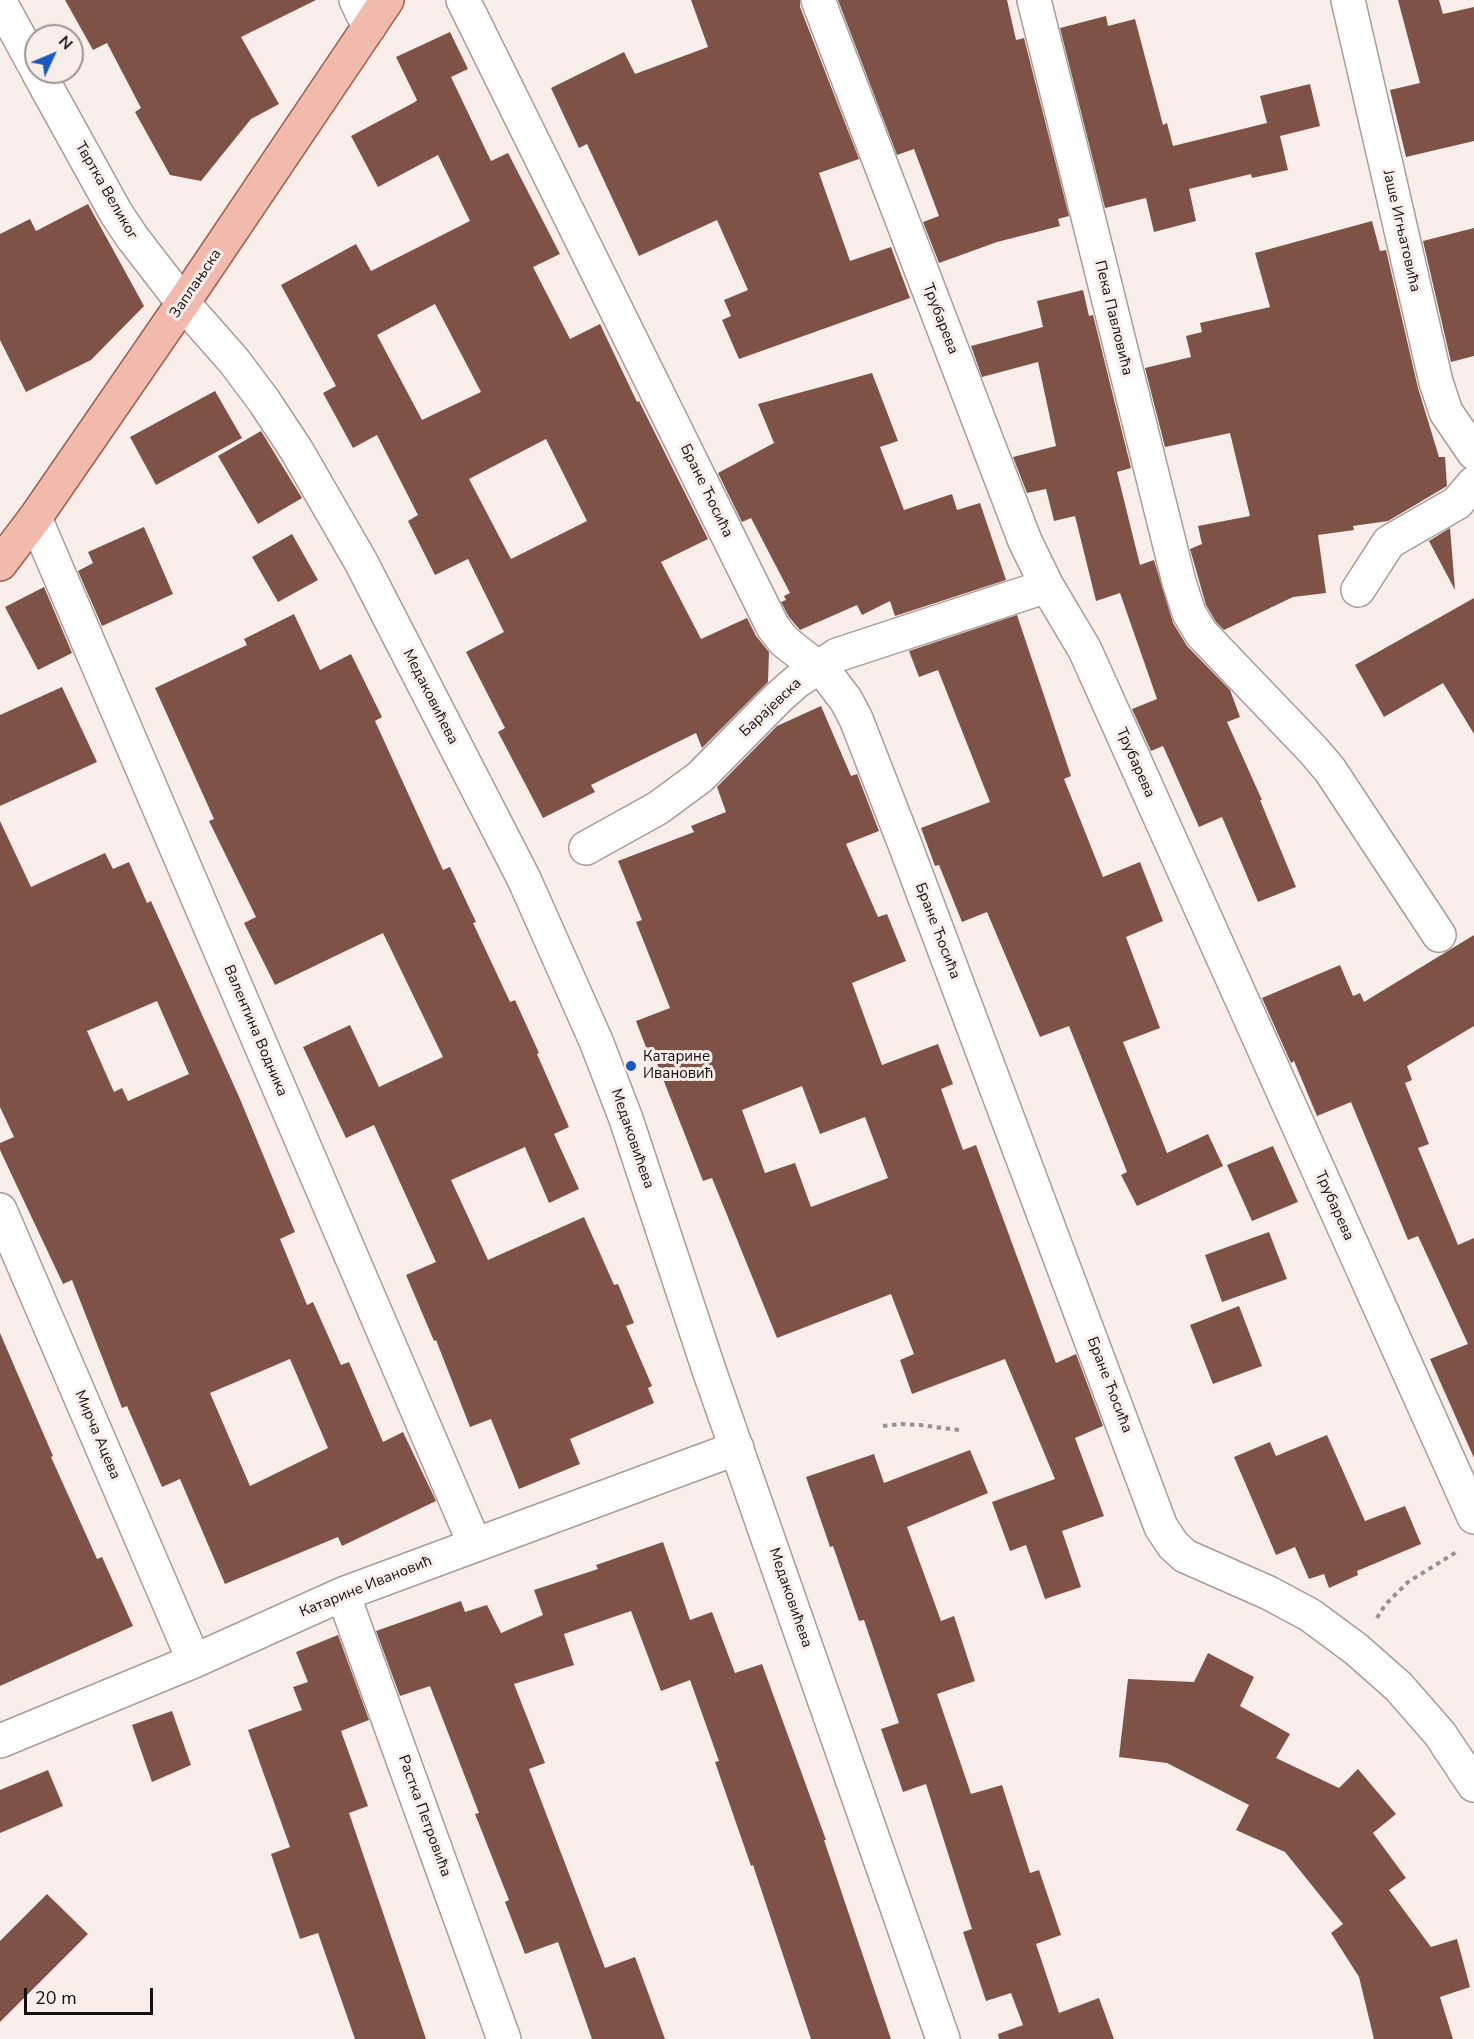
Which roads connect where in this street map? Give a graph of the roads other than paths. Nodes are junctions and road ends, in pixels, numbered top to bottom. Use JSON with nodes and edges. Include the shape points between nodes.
{"nodes":[{"id":1,"x":387,"y":0,"type":"edge"},
{"id":2,"x":464,"y":0,"type":"edge"},
{"id":3,"x":818,"y":0,"type":"edge"},
{"id":4,"x":1034,"y":0,"type":"edge"},
{"id":5,"x":1348,"y":0,"type":"edge"},
{"id":6,"x":0,"y":2,"type":"edge"},
{"id":7,"x":363,"y":13,"type":"edge"},
{"id":8,"x":24,"y":46,"type":"edge"},
{"id":9,"x":45,"y":84,"type":"edge"},
{"id":10,"x":183,"y":303,"type":"junction"},
{"id":11,"x":1474,"y":453,"type":"edge"},
{"id":12,"x":1474,"y":483,"type":"edge"},
{"id":13,"x":35,"y":518,"type":"junction"},
{"id":14,"x":0,"y":564,"type":"edge"},
{"id":15,"x":1047,"y":586,"type":"junction"},
{"id":16,"x":1358,"y":590,"type":"dead end"},
{"id":17,"x":819,"y":667,"type":"junction"},
{"id":18,"x":586,"y":848,"type":"dead end"},
{"id":19,"x":1439,"y":935,"type":"dead end"},
{"id":20,"x":0,"y":1210,"type":"edge"},
{"id":21,"x":737,"y":1448,"type":"junction"},
{"id":22,"x":1474,"y":1517,"type":"edge"},
{"id":23,"x":476,"y":1545,"type":"junction"},
{"id":24,"x":343,"y":1594,"type":"junction"},
{"id":25,"x":194,"y":1661,"type":"junction"},
{"id":26,"x":0,"y":1741,"type":"edge"},
{"id":27,"x":1474,"y":1785,"type":"edge"},
{"id":28,"x":504,"y":2039,"type":"edge"},
{"id":29,"x":943,"y":2039,"type":"edge"}],
"edges":[{"from":1,"to":7,"type":"main road","name":"Заплањска"},
{"from":2,"to":17,"type":"street","name":"Бране Ћосића","via":[[773,627],[784,641]]},
{"from":3,"to":15,"type":"street","name":"Трубарева","via":[[1012,508]]},
{"from":4,"to":19,"type":"street","name":"Пека Павловића","via":[[1189,613],[1201,633],[1330,770]]},
{"from":5,"to":11,"type":"street","name":"Јаше Игњатовића","via":[[1436,382],[1446,412]]},
{"from":6,"to":8,"type":"street"},
{"from":7,"to":10,"type":"main road","name":"Заплањска"},
{"from":9,"to":10,"type":"street","name":"Твртка Великог","via":[[116,213]]},
{"from":10,"to":13,"type":"main road","name":"Заплањска"},
{"from":10,"to":21,"type":"street","name":"Медаковићева","via":[[234,361],[297,451],[361,562],[524,879],[626,1119]]},
{"from":12,"to":16,"type":"street","via":[[1457,503],[1389,542]]},
{"from":13,"to":14,"type":"main road","name":"Заплањска"},
{"from":13,"to":23,"type":"street","name":"Валентина Водника"},
{"from":15,"to":17,"type":"street","name":"Барајевска","via":[[861,645]]},
{"from":15,"to":22,"type":"street","name":"Трубарева","via":[[1085,650]]},
{"from":17,"to":18,"type":"street","name":"Барајевска","via":[[779,697],[700,777],[658,808]]},
{"from":17,"to":27,"type":"street","name":"Бране Ћосића","via":[[836,685],[856,719],[1161,1527],[1185,1556],[1310,1615],[1356,1649],[1406,1695],[1440,1734]]},
{"from":20,"to":25,"type":"street","name":"Мирча Ацева"},
{"from":21,"to":23,"type":"street","name":"Катарине Ивановић"},
{"from":21,"to":29,"type":"street","name":"Медаковићева"},
{"from":23,"to":24,"type":"street","name":"Катарине Ивановић"},
{"from":24,"to":25,"type":"street","name":"Катарине Ивановић"},
{"from":24,"to":28,"type":"street","name":"Растка Петровића"},
{"from":25,"to":26,"type":"street","name":"Катарине Ивановић"}]}
